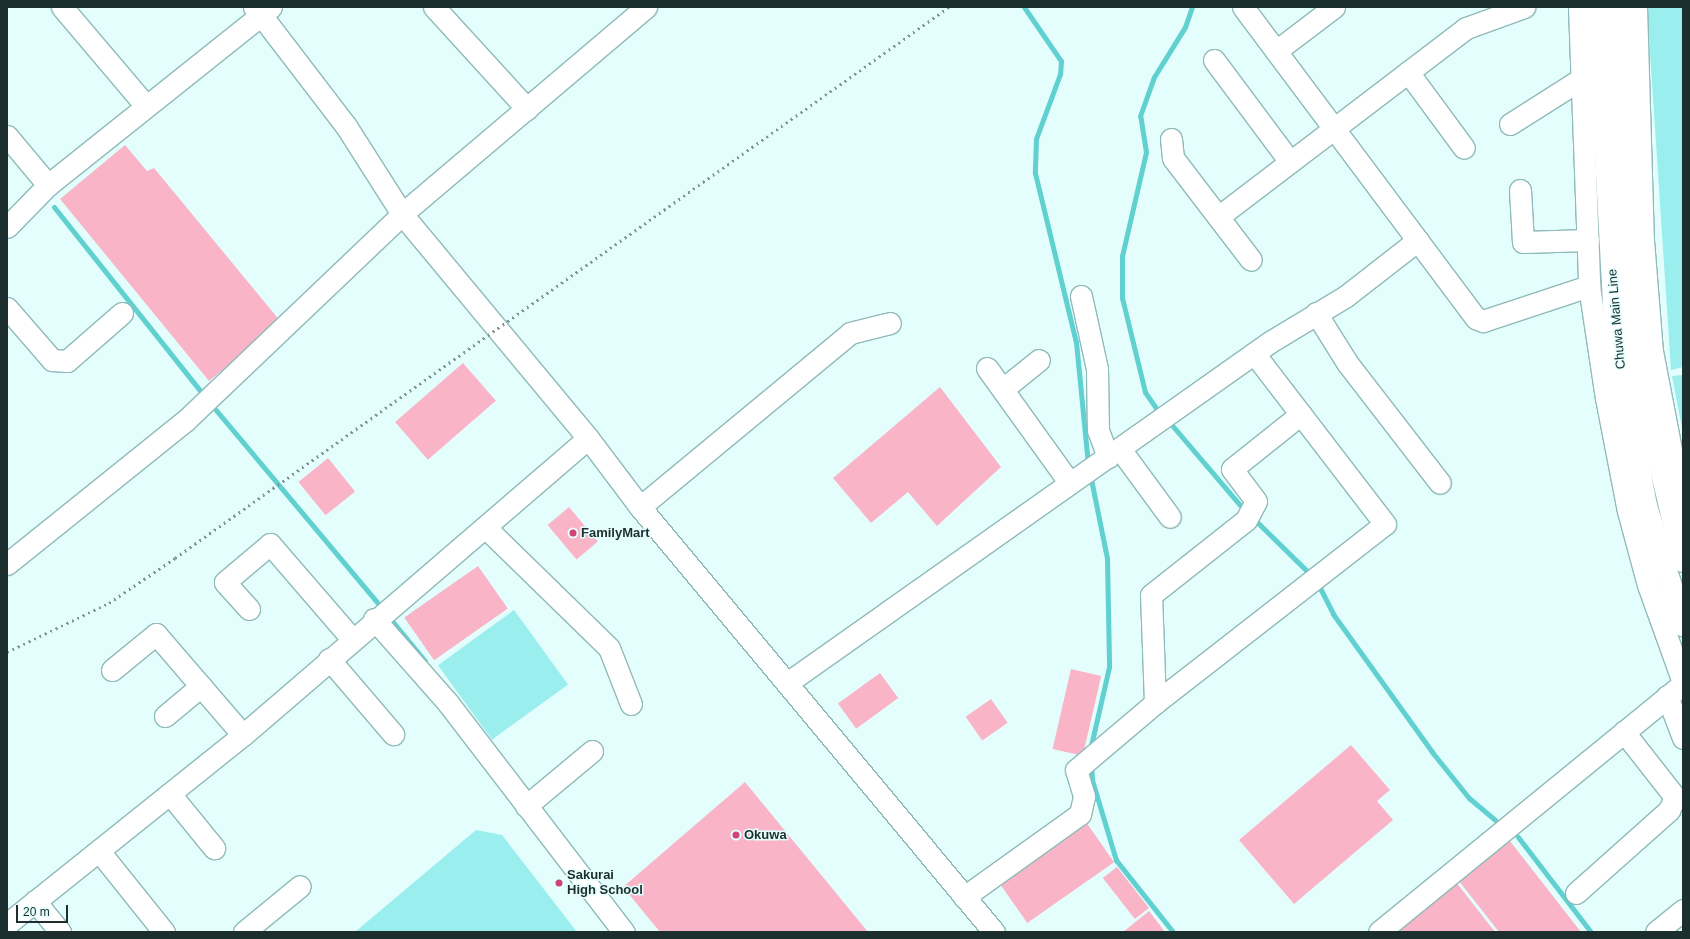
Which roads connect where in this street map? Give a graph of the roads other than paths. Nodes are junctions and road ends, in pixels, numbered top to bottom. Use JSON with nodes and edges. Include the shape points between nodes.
{"nodes":[{"id":1,"x":62,"y":7,"type":"edge"},
{"id":2,"x":434,"y":7,"type":"edge"},
{"id":3,"x":1243,"y":7,"type":"edge"},
{"id":4,"x":1334,"y":7,"type":"edge"},
{"id":5,"x":1524,"y":7,"type":"edge"},
{"id":6,"x":1579,"y":7,"type":"edge"},
{"id":7,"x":1598,"y":7,"type":"edge"},
{"id":8,"x":1618,"y":7,"type":"edge"},
{"id":9,"x":1636,"y":7,"type":"edge"},
{"id":10,"x":262,"y":10,"type":"edge"},
{"id":11,"x":638,"y":10,"type":"edge"},
{"id":12,"x":1276,"y":51,"type":"junction"},
{"id":13,"x":1214,"y":60,"type":"dead end"},
{"id":14,"x":1408,"y":72,"type":"junction"},
{"id":15,"x":1584,"y":77,"type":"junction"},
{"id":16,"x":146,"y":106,"type":"junction"},
{"id":17,"x":528,"y":109,"type":"junction"},
{"id":18,"x":1510,"y":124,"type":"dead end"},
{"id":19,"x":1334,"y":128,"type":"junction"},
{"id":20,"x":7,"y":136,"type":"edge"},
{"id":21,"x":1171,"y":139,"type":"dead end"},
{"id":22,"x":1464,"y":148,"type":"dead end"},
{"id":23,"x":1290,"y":162,"type":"junction"},
{"id":24,"x":48,"y":185,"type":"junction"},
{"id":25,"x":1520,"y":190,"type":"dead end"},
{"id":26,"x":402,"y":214,"type":"junction"},
{"id":27,"x":1218,"y":217,"type":"junction"},
{"id":28,"x":7,"y":227,"type":"edge"},
{"id":29,"x":1418,"y":240,"type":"junction"},
{"id":30,"x":1588,"y":240,"type":"junction"},
{"id":31,"x":1251,"y":260,"type":"dead end"},
{"id":32,"x":1589,"y":286,"type":"junction"},
{"id":33,"x":1080,"y":296,"type":"dead end"},
{"id":34,"x":7,"y":308,"type":"edge"},
{"id":35,"x":122,"y":313,"type":"dead end"},
{"id":36,"x":1316,"y":313,"type":"junction"},
{"id":37,"x":890,"y":323,"type":"dead end"},
{"id":38,"x":1254,"y":353,"type":"junction"},
{"id":39,"x":1039,"y":360,"type":"dead end"},
{"id":40,"x":987,"y":368,"type":"dead end"},
{"id":41,"x":1002,"y":389,"type":"junction"},
{"id":42,"x":1301,"y":414,"type":"junction"},
{"id":43,"x":588,"y":438,"type":"junction"},
{"id":44,"x":1102,"y":460,"type":"junction"},
{"id":45,"x":1069,"y":482,"type":"junction"},
{"id":46,"x":1440,"y":483,"type":"dead end"},
{"id":47,"x":640,"y":507,"type":"junction"},
{"id":48,"x":1683,"y":512,"type":"edge"},
{"id":49,"x":1170,"y":517,"type":"dead end"},
{"id":50,"x":484,"y":527,"type":"junction"},
{"id":51,"x":1683,"y":561,"type":"edge"},
{"id":52,"x":7,"y":564,"type":"edge"},
{"id":53,"x":248,"y":609,"type":"dead end"},
{"id":54,"x":381,"y":614,"type":"junction"},
{"id":55,"x":1683,"y":624,"type":"edge"},
{"id":56,"x":352,"y":639,"type":"junction"},
{"id":57,"x":329,"y":659,"type":"junction"},
{"id":58,"x":112,"y":670,"type":"dead end"},
{"id":59,"x":787,"y":683,"type":"junction"},
{"id":60,"x":201,"y":686,"type":"junction"},
{"id":61,"x":1678,"y":687,"type":"edge"},
{"id":62,"x":1155,"y":703,"type":"junction"},
{"id":63,"x":631,"y":704,"type":"dead end"},
{"id":64,"x":165,"y":716,"type":"dead end"},
{"id":65,"x":1624,"y":732,"type":"junction"},
{"id":66,"x":243,"y":735,"type":"junction"},
{"id":67,"x":392,"y":735,"type":"dead end"},
{"id":68,"x":1683,"y":738,"type":"edge"},
{"id":69,"x":592,"y":751,"type":"dead end"},
{"id":70,"x":170,"y":794,"type":"junction"},
{"id":71,"x":532,"y":801,"type":"junction"},
{"id":72,"x":214,"y":848,"type":"dead end"},
{"id":73,"x":99,"y":851,"type":"junction"},
{"id":74,"x":300,"y":886,"type":"dead end"},
{"id":75,"x":1576,"y":893,"type":"dead end"},
{"id":76,"x":964,"y":897,"type":"junction"},
{"id":77,"x":35,"y":901,"type":"junction"},
{"id":78,"x":1683,"y":910,"type":"edge"},
{"id":79,"x":7,"y":924,"type":"edge"},
{"id":80,"x":60,"y":932,"type":"edge"},
{"id":81,"x":164,"y":932,"type":"edge"},
{"id":82,"x":244,"y":932,"type":"edge"},
{"id":83,"x":624,"y":932,"type":"edge"},
{"id":84,"x":994,"y":932,"type":"edge"},
{"id":85,"x":1379,"y":932,"type":"edge"},
{"id":86,"x":1656,"y":932,"type":"edge"}],
"edges":[{"from":1,"to":16,"type":"street"},
{"from":2,"to":17,"type":"street"},
{"from":3,"to":12,"type":"street"},
{"from":4,"to":12,"type":"street"},
{"from":5,"to":14,"type":"street","via":[[1466,28]]},
{"from":6,"to":15,"type":"street"},
{"from":7,"to":55,"type":"main road","name":"Chuwa Main Line","via":[[1615,317],[1625,394],[1646,506]]},
{"from":8,"to":51,"type":"main road","name":"Chuwa Main Line","via":[[1635,308],[1648,414]]},
{"from":9,"to":48,"type":"street","via":[[1643,240],[1652,351]]},
{"from":10,"to":16,"type":"street"},
{"from":10,"to":26,"type":"street","via":[[346,126]]},
{"from":11,"to":17,"type":"street"},
{"from":12,"to":19,"type":"street"},
{"from":13,"to":23,"type":"street"},
{"from":14,"to":19,"type":"street"},
{"from":14,"to":22,"type":"street"},
{"from":15,"to":18,"type":"street"},
{"from":15,"to":30,"type":"street"},
{"from":16,"to":24,"type":"street"},
{"from":17,"to":26,"type":"street"},
{"from":19,"to":23,"type":"street"},
{"from":19,"to":29,"type":"street"},
{"from":20,"to":24,"type":"street"},
{"from":21,"to":27,"type":"street","via":[[1173,158]]},
{"from":23,"to":27,"type":"street"},
{"from":24,"to":28,"type":"street"},
{"from":25,"to":30,"type":"street","via":[[1522,242]]},
{"from":26,"to":43,"type":"street"},
{"from":26,"to":52,"type":"street","via":[[206,402],[96,495]]},
{"from":27,"to":31,"type":"street"},
{"from":29,"to":32,"type":"street","via":[[1476,318],[1483,321]]},
{"from":29,"to":36,"type":"street","via":[[1346,296]]},
{"from":30,"to":32,"type":"street"},
{"from":32,"to":61,"type":"street","via":[[1606,398],[1628,511]]},
{"from":33,"to":44,"type":"street","via":[[1097,369],[1098,430]]},
{"from":34,"to":35,"type":"street","via":[[52,360],[67,361]]},
{"from":36,"to":38,"type":"street"},
{"from":36,"to":46,"type":"street","via":[[1348,364]]},
{"from":37,"to":47,"type":"street","via":[[850,333]]},
{"from":38,"to":42,"type":"street"},
{"from":38,"to":44,"type":"street"},
{"from":39,"to":41,"type":"street"},
{"from":40,"to":41,"type":"street"},
{"from":41,"to":45,"type":"street"},
{"from":42,"to":62,"type":"street","via":[[1232,469],[1256,501],[1249,515],[1151,595]]},
{"from":42,"to":62,"type":"street","via":[[1385,524]]},
{"from":43,"to":47,"type":"street"},
{"from":43,"to":50,"type":"street"},
{"from":44,"to":45,"type":"street"},
{"from":44,"to":49,"type":"street"},
{"from":45,"to":59,"type":"street"},
{"from":47,"to":59,"type":"street"},
{"from":50,"to":54,"type":"street"},
{"from":50,"to":63,"type":"street","via":[[610,648]]},
{"from":53,"to":56,"type":"street","via":[[225,582],[270,544]]},
{"from":54,"to":56,"type":"street"},
{"from":54,"to":71,"type":"street","via":[[448,704]]},
{"from":56,"to":57,"type":"street"},
{"from":57,"to":66,"type":"street"},
{"from":57,"to":67,"type":"street"},
{"from":58,"to":60,"type":"street","via":[[156,634]]},
{"from":59,"to":76,"type":"street"},
{"from":60,"to":64,"type":"street"},
{"from":60,"to":66,"type":"street"},
{"from":61,"to":65,"type":"street"},
{"from":61,"to":68,"type":"street"},
{"from":62,"to":76,"type":"street","via":[[1076,770],[1084,796],[1080,814]]},
{"from":65,"to":75,"type":"street","via":[[1675,797],[1668,810]]},
{"from":65,"to":85,"type":"street"},
{"from":66,"to":70,"type":"street"},
{"from":69,"to":71,"type":"street"},
{"from":70,"to":72,"type":"street"},
{"from":70,"to":73,"type":"street"},
{"from":71,"to":83,"type":"street"},
{"from":73,"to":77,"type":"street"},
{"from":73,"to":81,"type":"street"},
{"from":74,"to":82,"type":"street"},
{"from":76,"to":84,"type":"street"},
{"from":77,"to":79,"type":"street"},
{"from":77,"to":80,"type":"street"},
{"from":78,"to":86,"type":"street"}]}
